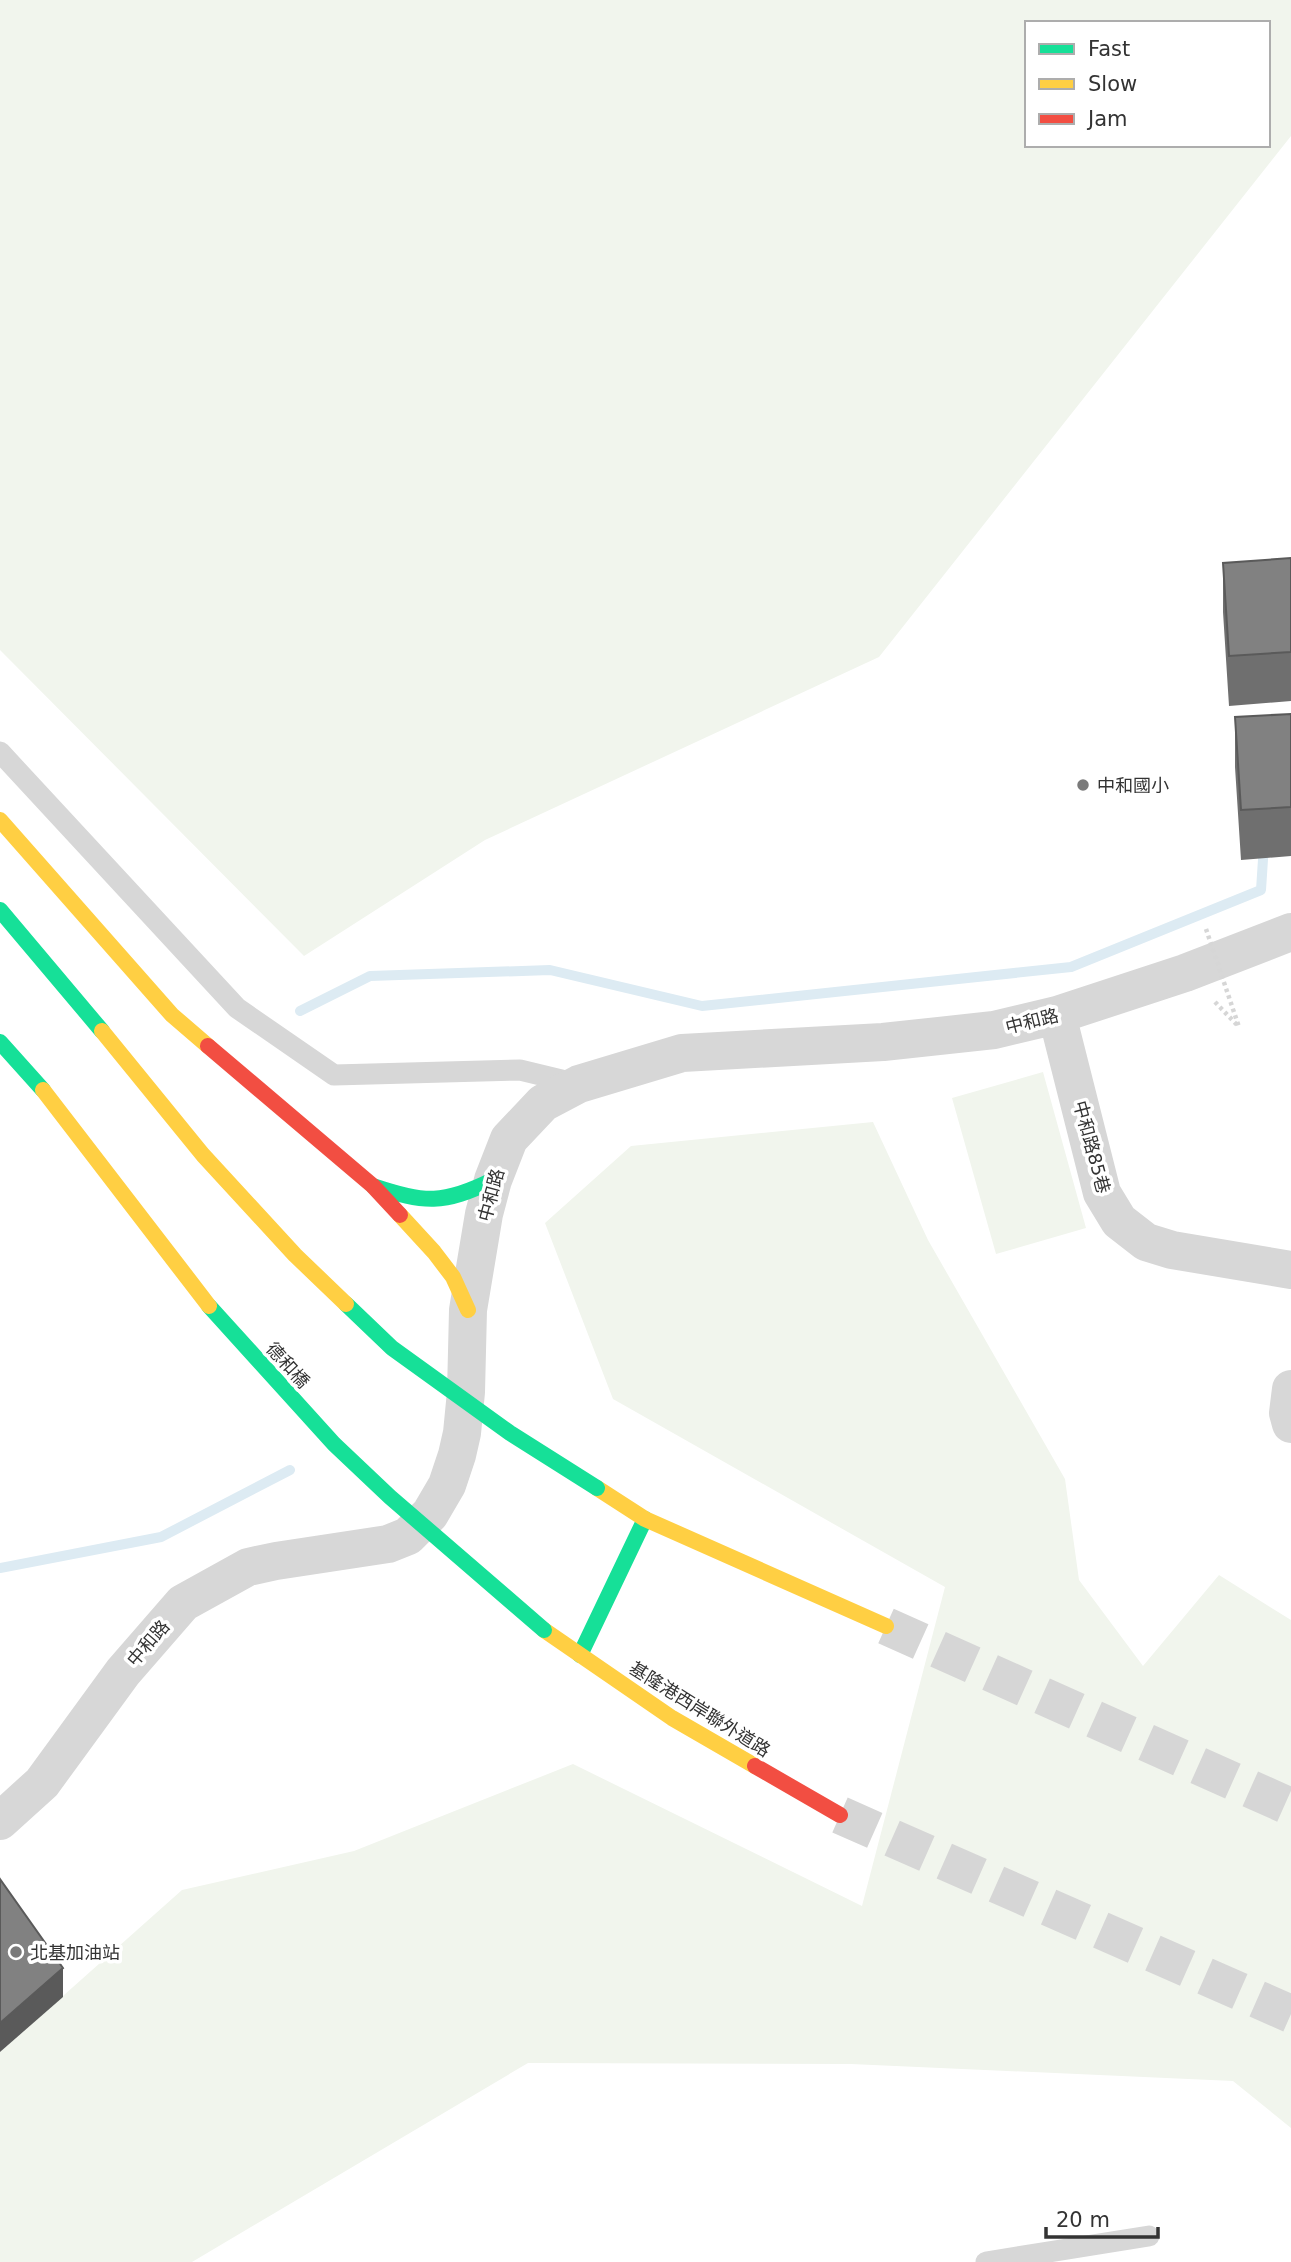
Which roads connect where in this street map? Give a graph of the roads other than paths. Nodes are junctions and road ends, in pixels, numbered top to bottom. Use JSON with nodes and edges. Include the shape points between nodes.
{"nodes":[{"id":1,"x":0,"y":752,"type":"edge"},
{"id":2,"x":0,"y":820,"type":"edge"},
{"id":3,"x":0,"y":910,"type":"edge"},
{"id":4,"x":1291,"y":932,"type":"edge"},
{"id":5,"x":1057,"y":1015,"type":"junction"},
{"id":6,"x":0,"y":1042,"type":"edge"},
{"id":7,"x":579,"y":1084,"type":"junction"},
{"id":8,"x":493,"y":1180,"type":"junction"},
{"id":9,"x":373,"y":1186,"type":"junction"},
{"id":10,"x":1291,"y":1270,"type":"edge"},
{"id":11,"x":468,"y":1310,"type":"junction"},
{"id":12,"x":1291,"y":1389,"type":"edge"},
{"id":13,"x":1291,"y":1424,"type":"edge"},
{"id":14,"x":645,"y":1519,"type":"junction"},
{"id":15,"x":887,"y":1626,"type":"tunnel mouth"},
{"id":16,"x":544,"y":1630,"type":"joint"},
{"id":17,"x":580,"y":1655,"type":"junction"},
{"id":18,"x":840,"y":1815,"type":"tunnel mouth"},
{"id":19,"x":0,"y":1821,"type":"edge"},
{"id":20,"x":1149,"y":2236,"type":"dead end"},
{"id":21,"x":986,"y":2262,"type":"edge"}],
"edges":[{"from":1,"to":7,"type":"lane","via":[[237,1008],[334,1075],[520,1070]]},
{"from":2,"to":9,"type":"main road","via":[[172,1015]]},
{"from":3,"to":14,"type":"main road","bridge":true,"via":[[203,1155],[285,1245],[392,1348],[510,1433]]},
{"from":4,"to":5,"type":"street","name":"中和路"},
{"from":5,"to":7,"type":"street","name":"中和路","via":[[994,1030],[883,1042],[682,1053]]},
{"from":5,"to":10,"type":"street","name":"中和路85巷","via":[[1102,1193],[1119,1221],[1146,1242],[1172,1250]]},
{"from":6,"to":16,"type":"main road","name":"德和橋","bridge":true,"via":[[43,1090],[207,1304],[334,1444]]},
{"from":7,"to":8,"type":"street","name":"中和路","via":[[543,1103],[523,1123],[509,1139]]},
{"from":8,"to":9,"type":"main road","via":[[463,1196],[440,1201],[413,1199]]},
{"from":8,"to":11,"type":"street","name":"中和路"},
{"from":9,"to":11,"type":"main road","via":[[434,1252],[453,1277]]},
{"from":11,"to":19,"type":"street","name":"中和路","via":[[462,1433],[447,1485],[430,1514],[408,1536],[388,1544],[248,1567],[183,1602],[123,1672],[42,1783]]},
{"from":12,"to":13,"type":"street"},
{"from":14,"to":15,"type":"main road"},
{"from":14,"to":17,"type":"main road"},
{"from":16,"to":17,"type":"main road","name":"基隆港西岸聯外道路"},
{"from":17,"to":18,"type":"main road","name":"基隆港西岸聯外道路","via":[[672,1718]]},
{"from":20,"to":21,"type":"lane"}]}
